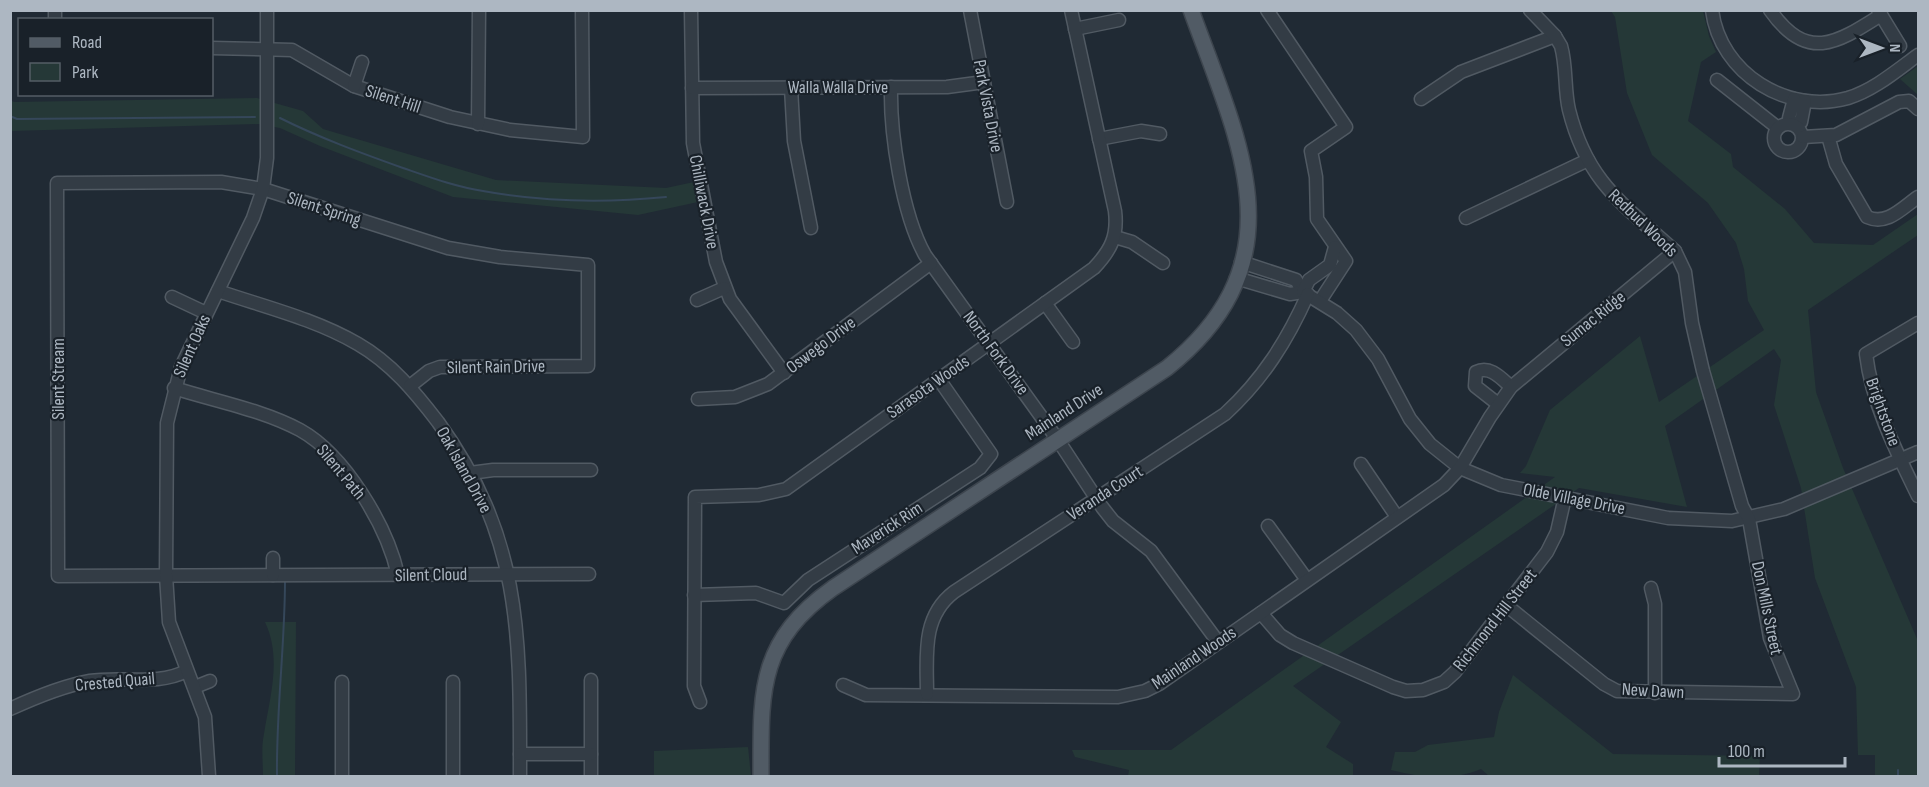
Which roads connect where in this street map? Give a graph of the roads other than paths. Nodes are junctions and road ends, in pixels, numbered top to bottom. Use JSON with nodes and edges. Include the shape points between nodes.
{"nodes":[{"id":1,"x":267,"y":10,"type":"edge"},
{"id":2,"x":479,"y":10,"type":"edge"},
{"id":3,"x":582,"y":10,"type":"edge"},
{"id":4,"x":691,"y":10,"type":"edge"},
{"id":5,"x":970,"y":10,"type":"edge"},
{"id":6,"x":1071,"y":10,"type":"edge"},
{"id":7,"x":1191,"y":10,"type":"edge"},
{"id":8,"x":1267,"y":10,"type":"edge"},
{"id":9,"x":1530,"y":10,"type":"edge"},
{"id":10,"x":1712,"y":10,"type":"edge"},
{"id":11,"x":1770,"y":10,"type":"edge"},
{"id":12,"x":1880,"y":13,"type":"edge"},
{"id":13,"x":1119,"y":20,"type":"dead end"},
{"id":14,"x":1075,"y":29,"type":"junction"},
{"id":15,"x":1556,"y":36,"type":"junction"},
{"id":16,"x":1900,"y":46,"type":"dead end"},
{"id":17,"x":213,"y":48,"type":"edge"},
{"id":18,"x":267,"y":48,"type":"junction"},
{"id":19,"x":1918,"y":55,"type":"edge"},
{"id":20,"x":362,"y":62,"type":"dead end"},
{"id":21,"x":1717,"y":80,"type":"dead end"},
{"id":22,"x":984,"y":82,"type":"junction"},
{"id":23,"x":354,"y":86,"type":"junction"},
{"id":24,"x":891,"y":87,"type":"junction"},
{"id":25,"x":692,"y":88,"type":"junction"},
{"id":26,"x":791,"y":88,"type":"junction"},
{"id":27,"x":1422,"y":99,"type":"dead end"},
{"id":28,"x":1799,"y":100,"type":"junction"},
{"id":29,"x":1918,"y":110,"type":"edge"},
{"id":30,"x":478,"y":124,"type":"junction"},
{"id":31,"x":1792,"y":124,"type":"junction"},
{"id":32,"x":1778,"y":128,"type":"junction"},
{"id":33,"x":1160,"y":134,"type":"dead end"},
{"id":34,"x":1828,"y":136,"type":"junction"},
{"id":35,"x":1803,"y":137,"type":"junction"},
{"id":36,"x":1099,"y":139,"type":"junction"},
{"id":37,"x":1588,"y":160,"type":"junction"},
{"id":38,"x":57,"y":183,"type":"joint"},
{"id":39,"x":263,"y":189,"type":"junction"},
{"id":40,"x":1918,"y":197,"type":"edge"},
{"id":41,"x":1007,"y":202,"type":"dead end"},
{"id":42,"x":1466,"y":218,"type":"dead end"},
{"id":43,"x":811,"y":228,"type":"dead end"},
{"id":44,"x":1115,"y":237,"type":"junction"},
{"id":45,"x":1335,"y":247,"type":"junction"},
{"id":46,"x":1675,"y":251,"type":"junction"},
{"id":47,"x":1241,"y":262,"type":"junction"},
{"id":48,"x":931,"y":263,"type":"junction"},
{"id":49,"x":1163,"y":263,"type":"dead end"},
{"id":50,"x":1236,"y":278,"type":"junction"},
{"id":51,"x":724,"y":288,"type":"junction"},
{"id":52,"x":218,"y":291,"type":"junction"},
{"id":53,"x":1305,"y":293,"type":"junction"},
{"id":54,"x":172,"y":297,"type":"dead end"},
{"id":55,"x":697,"y":300,"type":"dead end"},
{"id":56,"x":1320,"y":301,"type":"junction"},
{"id":57,"x":1046,"y":303,"type":"junction"},
{"id":58,"x":206,"y":313,"type":"junction"},
{"id":59,"x":1918,"y":323,"type":"edge"},
{"id":60,"x":1073,"y":342,"type":"dead end"},
{"id":61,"x":990,"y":345,"type":"junction"},
{"id":62,"x":588,"y":366,"type":"joint"},
{"id":63,"x":784,"y":373,"type":"junction"},
{"id":64,"x":938,"y":378,"type":"junction"},
{"id":65,"x":410,"y":386,"type":"junction"},
{"id":66,"x":1511,"y":387,"type":"junction"},
{"id":67,"x":174,"y":388,"type":"junction"},
{"id":68,"x":698,"y":399,"type":"dead end"},
{"id":69,"x":1498,"y":404,"type":"junction"},
{"id":70,"x":1058,"y":440,"type":"junction"},
{"id":71,"x":1918,"y":452,"type":"edge"},
{"id":72,"x":1900,"y":460,"type":"junction"},
{"id":73,"x":1361,"y":464,"type":"dead end"},
{"id":74,"x":1461,"y":468,"type":"junction"},
{"id":75,"x":591,"y":470,"type":"dead end"},
{"id":76,"x":470,"y":473,"type":"junction"},
{"id":77,"x":1918,"y":496,"type":"edge"},
{"id":78,"x":1565,"y":497,"type":"junction"},
{"id":79,"x":1096,"y":499,"type":"junction"},
{"id":80,"x":1397,"y":518,"type":"junction"},
{"id":81,"x":1749,"y":519,"type":"junction"},
{"id":82,"x":1268,"y":526,"type":"dead end"},
{"id":83,"x":273,"y":558,"type":"dead end"},
{"id":84,"x":509,"y":573,"type":"junction"},
{"id":85,"x":590,"y":574,"type":"dead end"},
{"id":86,"x":398,"y":575,"type":"junction"},
{"id":87,"x":58,"y":576,"type":"joint"},
{"id":88,"x":166,"y":576,"type":"junction"},
{"id":89,"x":273,"y":576,"type":"junction"},
{"id":90,"x":1306,"y":580,"type":"junction"},
{"id":91,"x":1651,"y":588,"type":"dead end"},
{"id":92,"x":694,"y":595,"type":"junction"},
{"id":93,"x":1506,"y":604,"type":"junction"},
{"id":94,"x":1261,"y":613,"type":"junction"},
{"id":95,"x":1218,"y":642,"type":"junction"},
{"id":96,"x":186,"y":671,"type":"junction"},
{"id":97,"x":591,"y":680,"type":"dead end"},
{"id":98,"x":210,"y":681,"type":"dead end"},
{"id":99,"x":342,"y":682,"type":"dead end"},
{"id":100,"x":453,"y":682,"type":"dead end"},
{"id":101,"x":843,"y":685,"type":"dead end"},
{"id":102,"x":195,"y":687,"type":"junction"},
{"id":103,"x":1655,"y":693,"type":"junction"},
{"id":104,"x":927,"y":694,"type":"junction"},
{"id":105,"x":1793,"y":694,"type":"joint"},
{"id":106,"x":700,"y":702,"type":"dead end"},
{"id":107,"x":10,"y":710,"type":"edge"},
{"id":108,"x":520,"y":754,"type":"junction"},
{"id":109,"x":591,"y":754,"type":"junction"},
{"id":110,"x":209,"y":777,"type":"edge"},
{"id":111,"x":342,"y":777,"type":"edge"},
{"id":112,"x":453,"y":777,"type":"edge"},
{"id":113,"x":520,"y":777,"type":"edge"},
{"id":114,"x":591,"y":777,"type":"edge"},
{"id":115,"x":761,"y":777,"type":"edge"}],
"edges":[{"from":1,"to":18,"type":"street","name":"Silent Oaks"},
{"from":2,"to":30,"type":"street"},
{"from":3,"to":30,"type":"street","name":"Silent Hill","via":[[583,137]]},
{"from":4,"to":25,"type":"street","name":"Chilliwack Drive"},
{"from":5,"to":22,"type":"street","name":"Park Vista Drive"},
{"from":6,"to":14,"type":"street"},
{"from":7,"to":47,"type":"main road","name":"Mainland Drive","via":[[1239,142],[1247,177],[1249,220]]},
{"from":8,"to":45,"type":"street","via":[[1347,127],[1311,151],[1317,219]]},
{"from":9,"to":15,"type":"street","name":"Redbud Woods"},
{"from":10,"to":28,"type":"street","via":[[1719,37],[1737,65],[1763,87]]},
{"from":11,"to":12,"type":"street","via":[[1798,39],[1821,45],[1846,37]]},
{"from":12,"to":16,"type":"street"},
{"from":13,"to":14,"type":"street"},
{"from":14,"to":36,"type":"street"},
{"from":15,"to":27,"type":"street","via":[[1461,72]]},
{"from":15,"to":37,"type":"street","name":"Redbud Woods","via":[[1564,56],[1571,118]]},
{"from":17,"to":18,"type":"street","name":"Silent Hill"},
{"from":18,"to":23,"type":"street","name":"Silent Hill","via":[[299,52]]},
{"from":18,"to":39,"type":"street","name":"Silent Oaks","via":[[267,158]]},
{"from":19,"to":28,"type":"street","via":[[1860,94],[1827,102]]},
{"from":20,"to":23,"type":"street"},
{"from":21,"to":32,"type":"street"},
{"from":22,"to":24,"type":"street","name":"Walla Walla Drive","via":[[947,87]]},
{"from":22,"to":41,"type":"street","name":"Park Vista Drive"},
{"from":23,"to":30,"type":"street","name":"Silent Hill"},
{"from":24,"to":26,"type":"street","name":"Walla Walla Drive"},
{"from":24,"to":48,"type":"street","name":"North Fork Drive","via":[[891,126],[910,218]]},
{"from":25,"to":26,"type":"street","name":"Walla Walla Drive"},
{"from":25,"to":51,"type":"street","name":"Chilliwack Drive","via":[[694,155]]},
{"from":26,"to":43,"type":"street","via":[[794,141]]},
{"from":28,"to":31,"type":"street","via":[[1801,122]]},
{"from":29,"to":34,"type":"street","via":[[1909,101],[1899,102],[1858,126]]},
{"from":31,"to":32,"type":"street"},
{"from":31,"to":35,"type":"street"},
{"from":32,"to":35,"type":"street","via":[[1775,144],[1785,153],[1799,148]]},
{"from":33,"to":36,"type":"street","via":[[1141,131]]},
{"from":34,"to":35,"type":"street"},
{"from":34,"to":40,"type":"street","via":[[1836,164],[1867,217],[1876,221],[1886,219]]},
{"from":36,"to":44,"type":"street","via":[[1115,211]]},
{"from":37,"to":42,"type":"street"},
{"from":37,"to":46,"type":"street","name":"Redbud Woods","via":[[1618,201]]},
{"from":38,"to":39,"type":"street","name":"Silent Spring","via":[[221,182]]},
{"from":38,"to":87,"type":"street","name":"Silent Stream"},
{"from":39,"to":52,"type":"street","name":"Silent Oaks"},
{"from":39,"to":62,"type":"street","name":"Silent Spring","via":[[448,248],[588,265]]},
{"from":44,"to":49,"type":"street","via":[[1132,242]]},
{"from":44,"to":57,"type":"street","name":"Sarasota Woods","via":[[1106,256],[1094,268]]},
{"from":45,"to":53,"type":"street","name":"Veranda Court","via":[[1330,265],[1314,275]]},
{"from":45,"to":56,"type":"street","via":[[1346,261]]},
{"from":46,"to":66,"type":"street","name":"Sumac Ridge"},
{"from":46,"to":81,"type":"street","name":"Redbud Woods","via":[[1685,272],[1692,323],[1713,413]]},
{"from":47,"to":50,"type":"main road","name":"Mainland Drive"},
{"from":47,"to":53,"type":"street","name":"Olde Village Drive","via":[[1296,280]]},
{"from":48,"to":61,"type":"street","name":"North Fork Drive"},
{"from":48,"to":63,"type":"street","name":"Oswego Drive"},
{"from":50,"to":53,"type":"street","name":"Olde Village Drive","via":[[1290,294]]},
{"from":50,"to":70,"type":"main road","name":"Mainland Drive","via":[[1221,310],[1194,345],[1167,368]]},
{"from":51,"to":55,"type":"street"},
{"from":51,"to":63,"type":"street","name":"Chilliwack Drive"},
{"from":52,"to":58,"type":"street","name":"Silent Oaks"},
{"from":52,"to":65,"type":"street","name":"Oak Island Drive","via":[[338,333],[381,359]]},
{"from":53,"to":56,"type":"street","name":"Olde Village Drive"},
{"from":53,"to":79,"type":"street","name":"Veranda Court","via":[[1287,340],[1241,399],[1206,428]]},
{"from":54,"to":58,"type":"street"},
{"from":56,"to":74,"type":"street","name":"Olde Village Drive","via":[[1356,330],[1378,358],[1420,432]]},
{"from":57,"to":60,"type":"street"},
{"from":57,"to":61,"type":"street","name":"Sarasota Woods"},
{"from":58,"to":67,"type":"street","name":"Silent Oaks"},
{"from":59,"to":72,"type":"street","name":"Brightstone","via":[[1866,354],[1868,376]]},
{"from":61,"to":64,"type":"street","name":"Sarasota Woods"},
{"from":61,"to":70,"type":"street","name":"North Fork Drive"},
{"from":62,"to":65,"type":"street","name":"Silent Rain Drive","via":[[440,367]]},
{"from":63,"to":68,"type":"street","name":"Oswego Drive","via":[[747,394]]},
{"from":64,"to":92,"type":"street","name":"Sarasota Woods","via":[[786,489],[759,495],[695,496]]},
{"from":64,"to":92,"type":"street","name":"Maverick Rim","via":[[991,454],[980,468],[808,579],[784,603],[756,593]]},
{"from":65,"to":76,"type":"street","name":"Oak Island Drive","via":[[453,443]]},
{"from":66,"to":69,"type":"street","name":"Sumac Ridge"},
{"from":66,"to":69,"type":"street","via":[[1489,370],[1476,372],[1475,386]]},
{"from":67,"to":86,"type":"street","name":"Silent Path","via":[[287,424],[308,435],[333,457],[363,497],[385,536]]},
{"from":67,"to":88,"type":"street","name":"Silent Oaks","via":[[166,443]]},
{"from":69,"to":74,"type":"street","name":"Sumac Ridge"},
{"from":70,"to":79,"type":"street","name":"North Fork Drive"},
{"from":70,"to":115,"type":"main road","name":"Mainland Drive","via":[[833,588],[801,614],[775,651],[764,682]]},
{"from":71,"to":72,"type":"street","name":"Olde Village Drive"},
{"from":72,"to":77,"type":"street"},
{"from":72,"to":81,"type":"street","name":"Olde Village Drive","via":[[1784,509]]},
{"from":73,"to":80,"type":"street"},
{"from":74,"to":78,"type":"street","name":"Olde Village Drive","via":[[1501,485]]},
{"from":74,"to":80,"type":"street","name":"Mainland Woods"},
{"from":75,"to":76,"type":"street"},
{"from":76,"to":84,"type":"street","name":"Oak Island Drive","via":[[495,525]]},
{"from":78,"to":81,"type":"street","name":"Olde Village Drive","via":[[1682,520]]},
{"from":78,"to":93,"type":"street","name":"Richmond Hill Street","via":[[1552,543]]},
{"from":79,"to":95,"type":"street","name":"North Fork Drive","via":[[1113,521],[1150,551]]},
{"from":79,"to":104,"type":"street","name":"Veranda Court","via":[[940,603],[928,629]]},
{"from":80,"to":90,"type":"street","name":"Mainland Woods"},
{"from":81,"to":105,"type":"street","name":"Don Mills Street","via":[[1770,638]]},
{"from":82,"to":90,"type":"street"},
{"from":83,"to":89,"type":"street"},
{"from":84,"to":85,"type":"street","name":"Silent Cloud"},
{"from":84,"to":86,"type":"street","name":"Silent Cloud"},
{"from":84,"to":108,"type":"street","name":"Oak Island Drive","via":[[519,644]]},
{"from":86,"to":89,"type":"street","name":"Silent Cloud"},
{"from":87,"to":88,"type":"street","name":"Silent Cloud"},
{"from":88,"to":89,"type":"street","name":"Silent Cloud"},
{"from":88,"to":96,"type":"street","name":"Silent Oaks","via":[[169,622]]},
{"from":90,"to":94,"type":"street","name":"Mainland Woods"},
{"from":91,"to":103,"type":"street","via":[[1655,604]]},
{"from":92,"to":106,"type":"street","name":"Sarasota Woods","via":[[694,686]]},
{"from":93,"to":94,"type":"street","name":"Richmond Hill Street","via":[[1455,672],[1444,682],[1412,691],[1393,687],[1293,643],[1280,635]]},
{"from":93,"to":103,"type":"street","name":"New Dawn","via":[[1610,688]]},
{"from":94,"to":95,"type":"street","name":"Mainland Woods"},
{"from":95,"to":104,"type":"street","name":"Mainland Woods","via":[[1159,684],[1118,697]]},
{"from":96,"to":102,"type":"street","name":"Silent Oaks"},
{"from":96,"to":107,"type":"street","name":"Crested Quail","via":[[171,678],[89,681],[48,692]]},
{"from":97,"to":109,"type":"street"},
{"from":98,"to":102,"type":"street"},
{"from":99,"to":111,"type":"street"},
{"from":100,"to":112,"type":"street"},
{"from":101,"to":104,"type":"street","name":"Mainland Woods","via":[[866,695]]},
{"from":102,"to":110,"type":"street","name":"Silent Oaks","via":[[208,732]]},
{"from":103,"to":105,"type":"street","name":"New Dawn"},
{"from":108,"to":109,"type":"street"},
{"from":108,"to":113,"type":"street","name":"Oak Island Drive"},
{"from":109,"to":114,"type":"street"}]}
